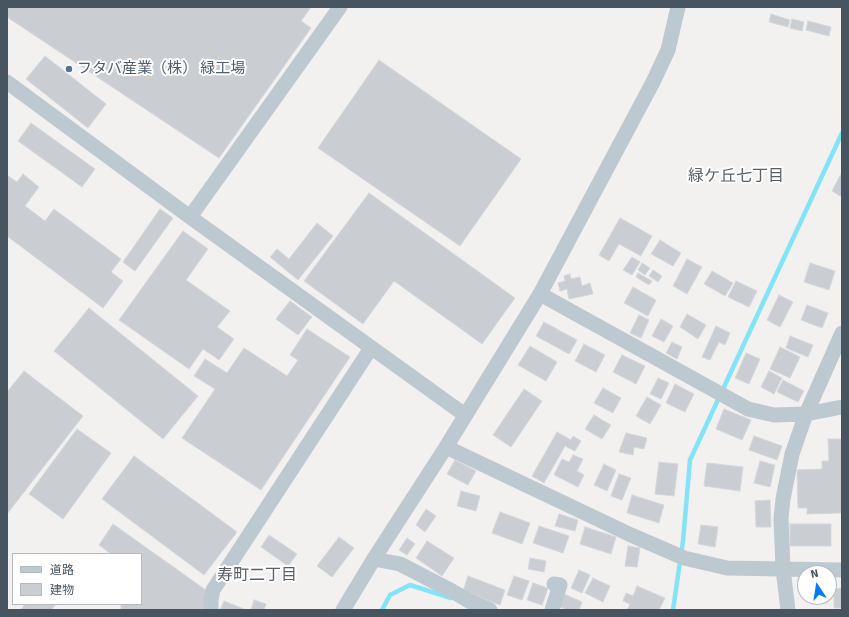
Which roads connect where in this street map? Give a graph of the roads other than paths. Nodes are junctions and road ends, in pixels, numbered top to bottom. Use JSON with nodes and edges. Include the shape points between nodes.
{"nodes":[{"id":1,"x":340,"y":7,"type":"edge"},
{"id":2,"x":678,"y":7,"type":"edge"},
{"id":3,"x":7,"y":82,"type":"edge"},
{"id":4,"x":190,"y":217,"type":"junction"},
{"id":5,"x":540,"y":294,"type":"junction"},
{"id":6,"x":842,"y":333,"type":"edge"},
{"id":7,"x":371,"y":348,"type":"junction"},
{"id":8,"x":842,"y":407,"type":"edge"},
{"id":9,"x":806,"y":414,"type":"junction"},
{"id":10,"x":465,"y":415,"type":"junction"},
{"id":11,"x":446,"y":447,"type":"junction"},
{"id":12,"x":374,"y":559,"type":"junction"},
{"id":13,"x":783,"y":569,"type":"junction"},
{"id":14,"x":842,"y":570,"type":"edge"},
{"id":15,"x":554,"y":584,"type":"dead end"},
{"id":16,"x":211,"y":610,"type":"edge"},
{"id":17,"x":343,"y":610,"type":"edge"},
{"id":18,"x":490,"y":610,"type":"edge"},
{"id":19,"x":552,"y":610,"type":"edge"},
{"id":20,"x":788,"y":610,"type":"edge"}],
"edges":[{"from":1,"to":4,"type":"street"},
{"from":2,"to":5,"type":"street","via":[[668,50],[656,75]]},
{"from":3,"to":4,"type":"street"},
{"from":4,"to":7,"type":"street"},
{"from":5,"to":9,"type":"street","via":[[748,409],[774,415]]},
{"from":5,"to":10,"type":"street"},
{"from":6,"to":9,"type":"street"},
{"from":7,"to":10,"type":"street"},
{"from":7,"to":16,"type":"street","via":[[212,590]]},
{"from":8,"to":9,"type":"street"},
{"from":9,"to":13,"type":"street","via":[[792,454],[782,499]]},
{"from":10,"to":11,"type":"street"},
{"from":11,"to":12,"type":"street"},
{"from":11,"to":13,"type":"street","via":[[631,536],[684,558],[727,568]]},
{"from":12,"to":17,"type":"street"},
{"from":12,"to":18,"type":"street","via":[[400,564],[452,590],[469,602]]},
{"from":13,"to":14,"type":"street"},
{"from":13,"to":20,"type":"street"},
{"from":15,"to":19,"type":"street","via":[[560,585]]}]}
